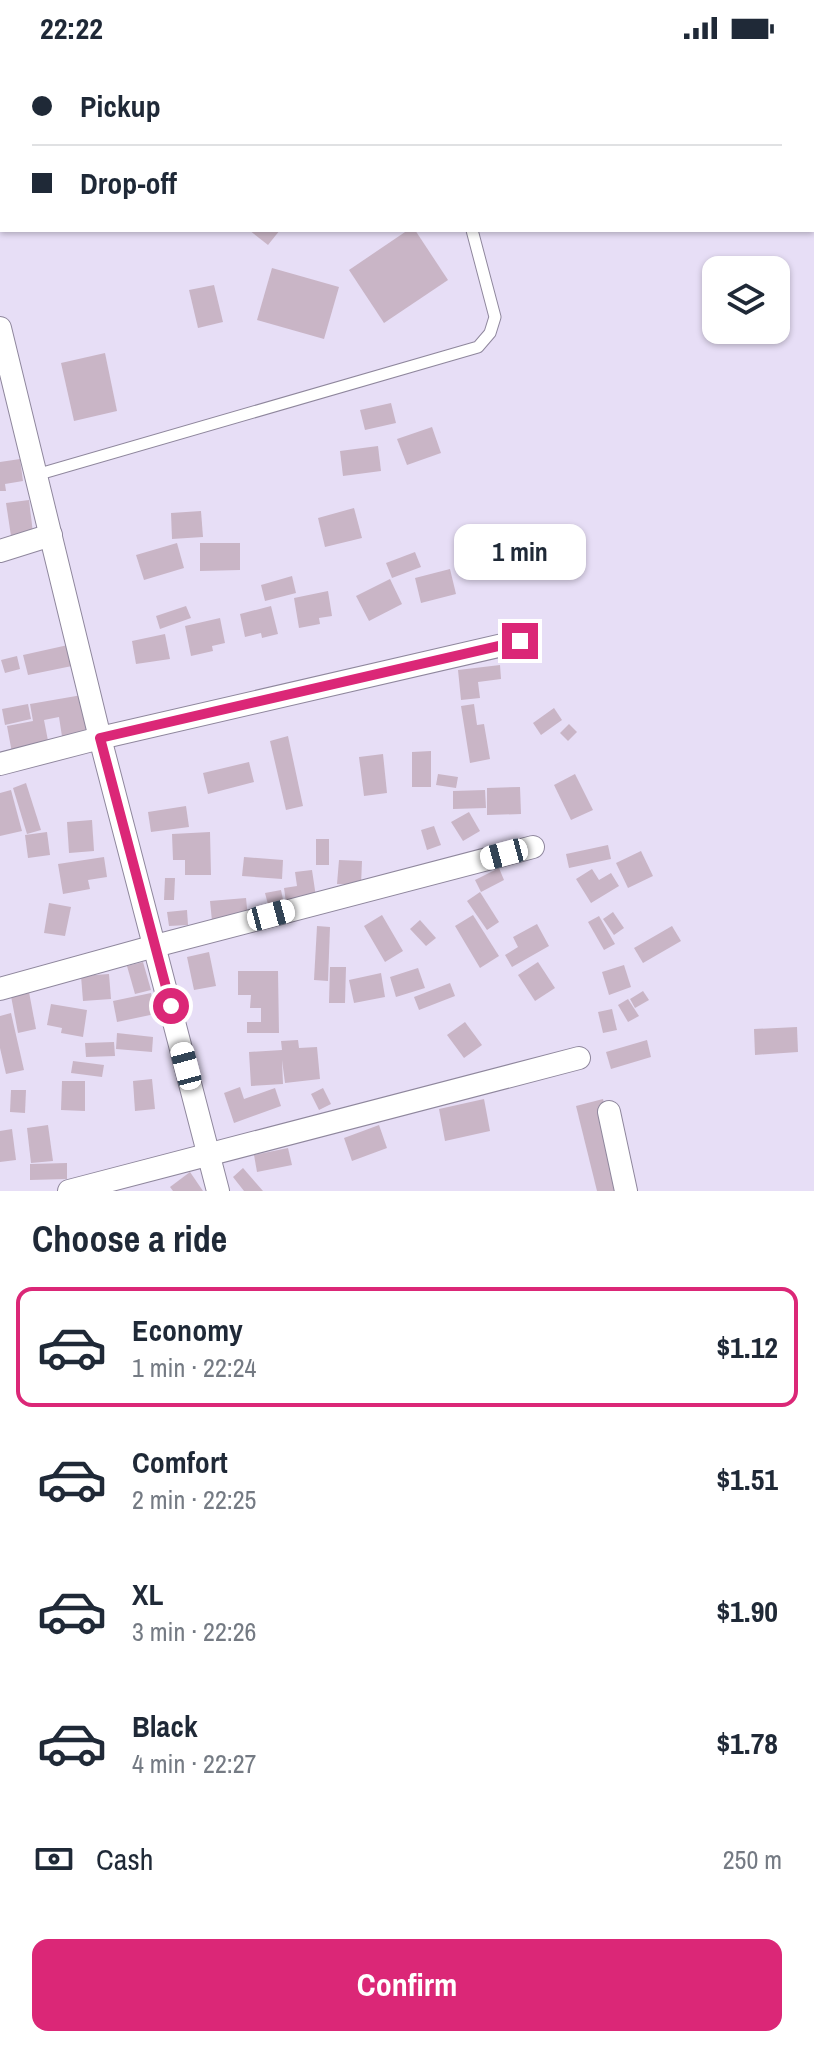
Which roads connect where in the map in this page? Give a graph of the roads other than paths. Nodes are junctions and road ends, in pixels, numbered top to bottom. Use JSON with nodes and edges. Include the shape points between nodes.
{"nodes":[{"id":1,"x":473,"y":232,"type":"edge"},
{"id":2,"x":0,"y":328,"type":"edge"},
{"id":3,"x":36,"y":475,"type":"junction"},
{"id":4,"x":51,"y":535,"type":"junction"},
{"id":5,"x":0,"y":551,"type":"edge"},
{"id":6,"x":520,"y":641,"type":"dead end"},
{"id":7,"x":100,"y":738,"type":"junction"},
{"id":8,"x":0,"y":764,"type":"edge"},
{"id":9,"x":533,"y":847,"type":"dead end"},
{"id":10,"x":155,"y":946,"type":"junction"},
{"id":11,"x":0,"y":989,"type":"edge"},
{"id":12,"x":579,"y":1058,"type":"dead end"},
{"id":13,"x":609,"y":1112,"type":"dead end"},
{"id":14,"x":209,"y":1156,"type":"junction"},
{"id":15,"x":69,"y":1191,"type":"edge"},
{"id":16,"x":218,"y":1191,"type":"edge"},
{"id":17,"x":626,"y":1191,"type":"edge"}],
"edges":[{"from":1,"to":3,"type":"lane","via":[[495,317],[478,347]]},
{"from":2,"to":3,"type":"street"},
{"from":3,"to":4,"type":"street"},
{"from":4,"to":5,"type":"street"},
{"from":4,"to":7,"type":"street"},
{"from":6,"to":7,"type":"street"},
{"from":7,"to":8,"type":"street"},
{"from":7,"to":10,"type":"street"},
{"from":9,"to":10,"type":"street"},
{"from":10,"to":11,"type":"street"},
{"from":10,"to":14,"type":"street"},
{"from":12,"to":14,"type":"street"},
{"from":13,"to":17,"type":"street"},
{"from":14,"to":15,"type":"street"},
{"from":14,"to":16,"type":"street"}]}
